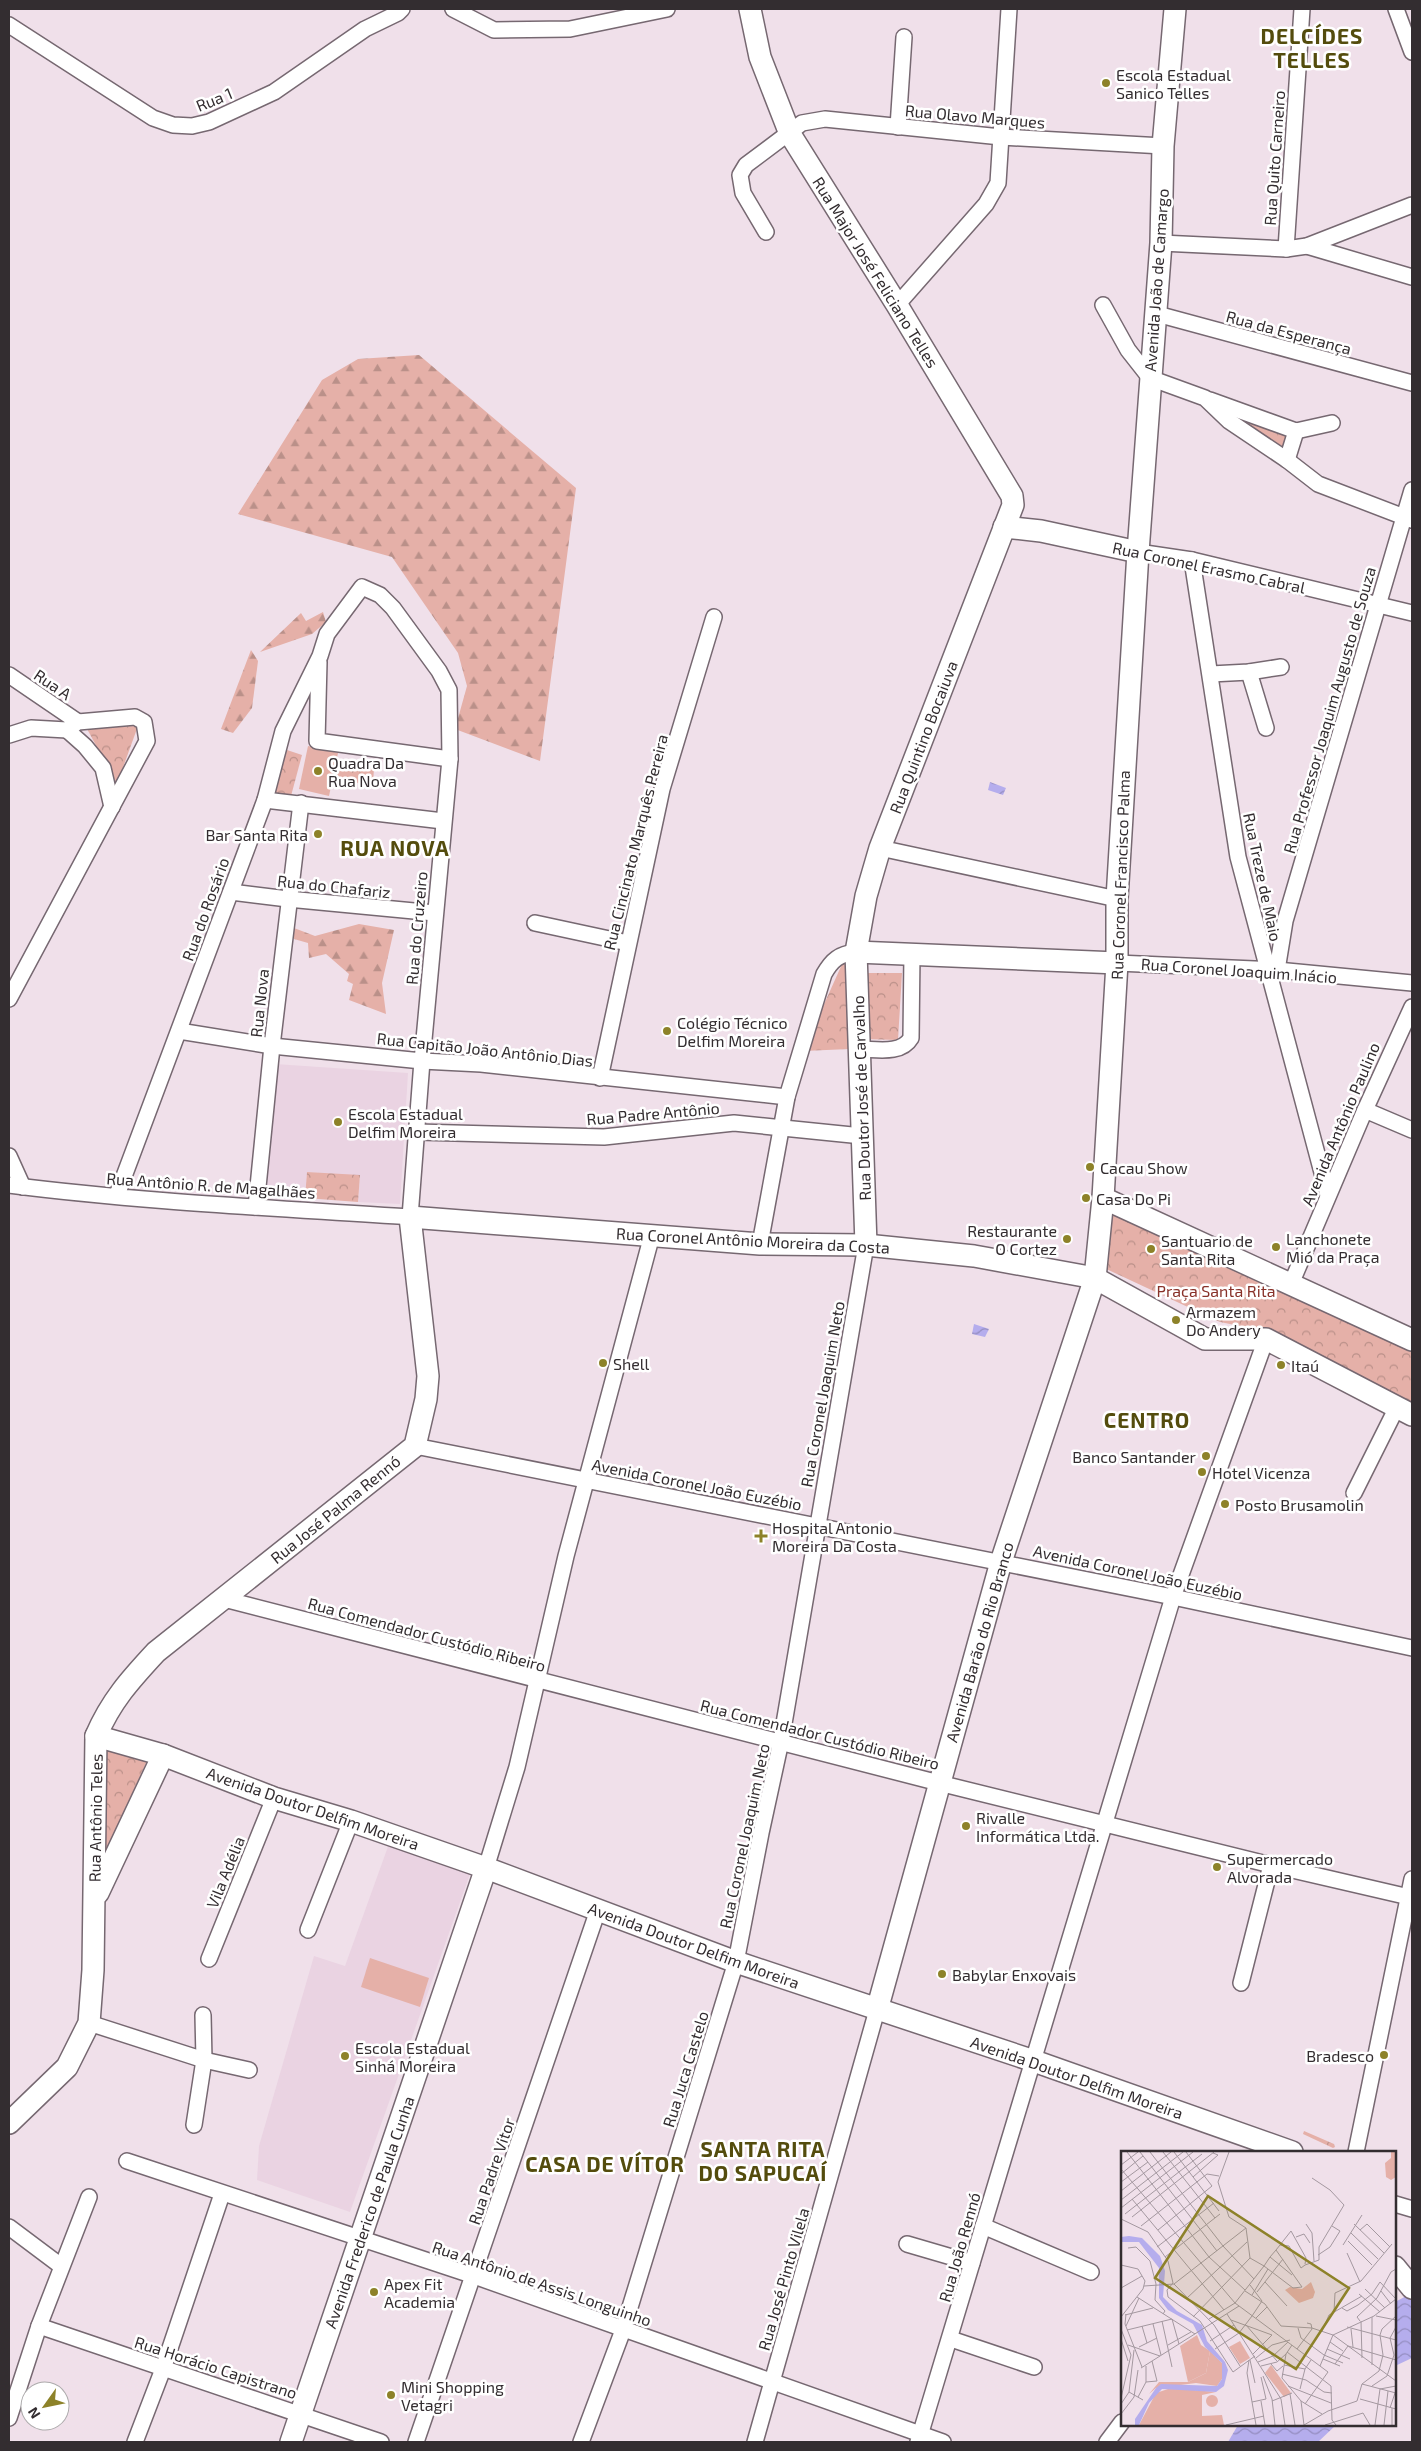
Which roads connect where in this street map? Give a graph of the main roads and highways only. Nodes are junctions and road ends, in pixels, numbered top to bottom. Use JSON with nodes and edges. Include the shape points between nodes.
{"nodes":[{"id":1,"x":750,"y":9,"type":"edge"},
{"id":2,"x":1175,"y":9,"type":"edge"},
{"id":3,"x":1004,"y":527,"type":"junction"},
{"id":4,"x":1138,"y":552,"type":"junction"},
{"id":5,"x":856,"y":952,"type":"junction"},
{"id":6,"x":1117,"y":962,"type":"junction"},
{"id":7,"x":1103,"y":1198,"type":"junction"},
{"id":8,"x":410,"y":1217,"type":"joint"},
{"id":9,"x":866,"y":1245,"type":"junction"},
{"id":10,"x":1095,"y":1278,"type":"junction"},
{"id":11,"x":1412,"y":1340,"type":"edge"},
{"id":12,"x":1405,"y":1411,"type":"edge"},
{"id":13,"x":96,"y":1736,"type":"junction"},
{"id":14,"x":163,"y":1755,"type":"junction"},
{"id":15,"x":486,"y":1868,"type":"junction"},
{"id":16,"x":94,"y":1900,"type":"junction"},
{"id":17,"x":877,"y":2010,"type":"junction"},
{"id":18,"x":9,"y":2123,"type":"edge"},
{"id":19,"x":1289,"y":2151,"type":"edge"},
{"id":20,"x":1396,"y":2267,"type":"edge"},
{"id":21,"x":1412,"y":2288,"type":"edge"},
{"id":22,"x":291,"y":2442,"type":"edge"}],
"edges":[{"from":1,"to":3,"type":"main road","name":"Rua Major José Feliciano Telles","via":[[760,57],[790,134],[1010,488],[1013,505]]},
{"from":2,"to":4,"type":"main road","name":"Avenida João de Camargo","via":[[1163,146],[1161,243]]},
{"from":3,"to":4,"type":"main road","name":"Rua Coronel Erasmo Cabral","via":[[1041,531]]},
{"from":3,"to":5,"type":"main road","name":"Rua Quintino Bocaiuva","via":[[880,848],[866,896]]},
{"from":4,"to":6,"type":"main road","name":"Rua Coronel Francisco Palma","via":[[1116,899]]},
{"from":5,"to":6,"type":"main road","name":"Rua Coronel Joaquim Inácio"},
{"from":5,"to":9,"type":"main road","name":"Rua Doutor José de Carvalho"},
{"from":6,"to":7,"type":"main road","name":"Rua Coronel Francisco Palma"},
{"from":7,"to":10,"type":"main road"},
{"from":7,"to":11,"type":"main road"},
{"from":8,"to":9,"type":"main road","name":"Rua Coronel Antônio Moreira da Costa","via":[[760,1244]]},
{"from":8,"to":13,"type":"main road","name":"Rua José Palma Rennó","via":[[428,1376],[415,1446],[156,1652],[124,1686],[107,1711]]},
{"from":9,"to":10,"type":"main road","name":"Rua Coronel Antônio Moreira da Costa","via":[[974,1256]]},
{"from":10,"to":12,"type":"main road","name":"Rua Coronel Antônio Moreira da Costa","via":[[1205,1339],[1266,1339]]},
{"from":10,"to":17,"type":"main road","name":"Avenida Barão do Rio Branco","via":[[1001,1562]]},
{"from":13,"to":14,"type":"main road","name":"Avenida Doutor Delfim Moreira"},
{"from":13,"to":16,"type":"main road","name":"Rua Antônio Teles"},
{"from":14,"to":15,"type":"main road","name":"Avenida Doutor Delfim Moreira","via":[[274,1798]]},
{"from":14,"to":16,"type":"main road","name":"Rua Antônio Teles"},
{"from":15,"to":17,"type":"main road","name":"Avenida Doutor Delfim Moreira","via":[[736,1962]]},
{"from":15,"to":22,"type":"main road","name":"Avenida Frederico de Paula Cunha"},
{"from":16,"to":18,"type":"main road","name":"Rua Antônio Teles","via":[[89,2023],[67,2067]]},
{"from":17,"to":19,"type":"main road","name":"Avenida Doutor Delfim Moreira","via":[[1034,2061]]},
{"from":20,"to":21,"type":"main road"}]}
